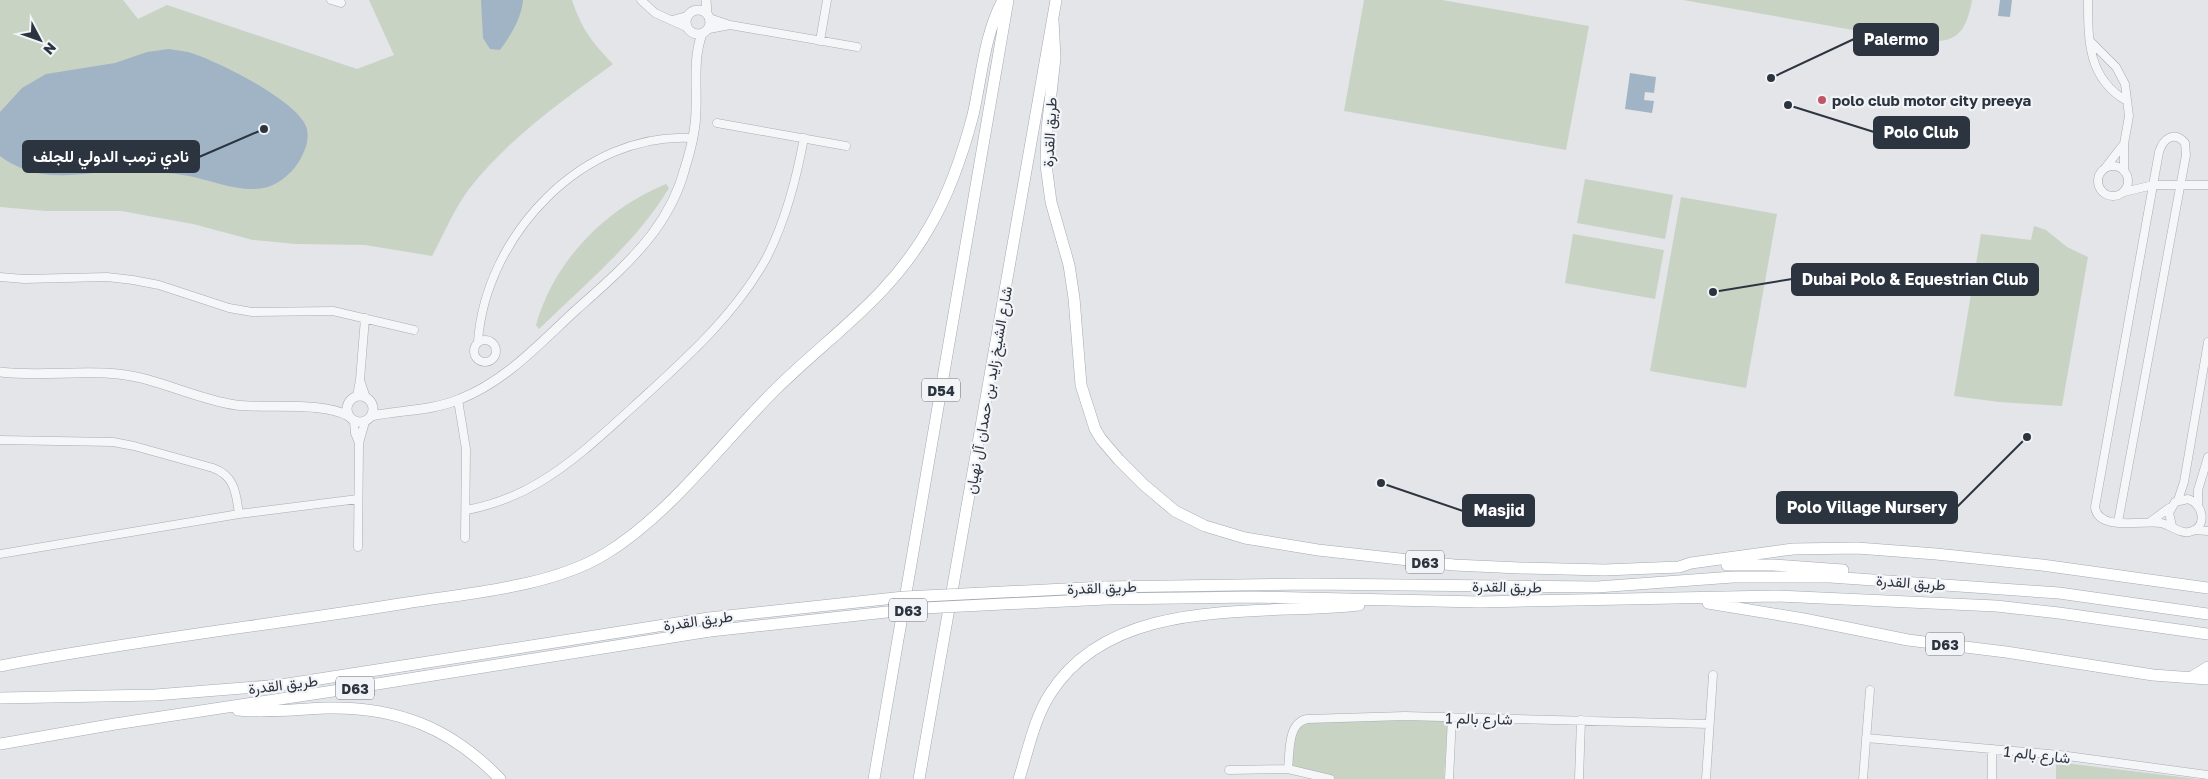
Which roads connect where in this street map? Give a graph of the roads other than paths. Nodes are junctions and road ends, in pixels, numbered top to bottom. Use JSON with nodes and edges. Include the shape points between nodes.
{"nodes":[{"id":1,"x":331,"y":0,"type":"edge"},
{"id":2,"x":641,"y":0,"type":"edge"},
{"id":3,"x":700,"y":0,"type":"edge"},
{"id":4,"x":706,"y":0,"type":"edge"},
{"id":5,"x":827,"y":0,"type":"edge"},
{"id":6,"x":1003,"y":0,"type":"edge"},
{"id":7,"x":1008,"y":0,"type":"edge"},
{"id":8,"x":1056,"y":0,"type":"edge"},
{"id":9,"x":2088,"y":0,"type":"edge"},
{"id":10,"x":341,"y":3,"type":"dead end"},
{"id":11,"x":690,"y":14,"type":"junction"},
{"id":12,"x":708,"y":16,"type":"junction"},
{"id":13,"x":672,"y":20,"type":"junction"},
{"id":14,"x":1053,"y":20,"type":"junction"},
{"id":15,"x":730,"y":25,"type":"junction"},
{"id":16,"x":689,"y":30,"type":"junction"},
{"id":17,"x":705,"y":31,"type":"junction"},
{"id":18,"x":820,"y":41,"type":"junction"},
{"id":19,"x":2091,"y":42,"type":"junction"},
{"id":20,"x":857,"y":47,"type":"dead end"},
{"id":21,"x":696,"y":52,"type":"junction"},
{"id":22,"x":2127,"y":101,"type":"junction"},
{"id":23,"x":717,"y":123,"type":"dead end"},
{"id":24,"x":693,"y":138,"type":"junction"},
{"id":25,"x":804,"y":138,"type":"junction"},
{"id":26,"x":2124,"y":144,"type":"junction"},
{"id":27,"x":846,"y":146,"type":"dead end"},
{"id":28,"x":2106,"y":167,"type":"junction"},
{"id":29,"x":2124,"y":170,"type":"junction"},
{"id":30,"x":2128,"y":178,"type":"junction"},
{"id":31,"x":2153,"y":184,"type":"junction"},
{"id":32,"x":2180,"y":184,"type":"junction"},
{"id":33,"x":2208,"y":185,"type":"edge"},
{"id":34,"x":2124,"y":192,"type":"junction"},
{"id":35,"x":0,"y":277,"type":"edge"},
{"id":36,"x":365,"y":318,"type":"junction"},
{"id":37,"x":414,"y":330,"type":"dead end"},
{"id":38,"x":478,"y":342,"type":"dead end"},
{"id":39,"x":2208,"y":342,"type":"edge"},
{"id":40,"x":0,"y":372,"type":"edge"},
{"id":41,"x":358,"y":398,"type":"junction"},
{"id":42,"x":458,"y":400,"type":"junction"},
{"id":43,"x":372,"y":406,"type":"junction"},
{"id":44,"x":329,"y":408,"type":"junction"},
{"id":45,"x":396,"y":411,"type":"junction"},
{"id":46,"x":351,"y":419,"type":"junction"},
{"id":47,"x":368,"y":419,"type":"junction"},
{"id":48,"x":0,"y":440,"type":"edge"},
{"id":49,"x":360,"y":443,"type":"junction"},
{"id":50,"x":2208,"y":457,"type":"edge"},
{"id":51,"x":358,"y":499,"type":"junction"},
{"id":52,"x":2178,"y":500,"type":"junction"},
{"id":53,"x":2198,"y":504,"type":"junction"},
{"id":54,"x":2171,"y":506,"type":"junction"},
{"id":55,"x":467,"y":510,"type":"junction"},
{"id":56,"x":239,"y":514,"type":"junction"},
{"id":57,"x":2205,"y":515,"type":"edge"},
{"id":58,"x":2118,"y":522,"type":"junction"},
{"id":59,"x":2150,"y":522,"type":"junction"},
{"id":60,"x":2172,"y":526,"type":"junction"},
{"id":61,"x":2194,"y":530,"type":"junction"},
{"id":62,"x":2208,"y":531,"type":"edge"},
{"id":63,"x":465,"y":538,"type":"dead end"},
{"id":64,"x":358,"y":548,"type":"dead end"},
{"id":65,"x":0,"y":554,"type":"edge"},
{"id":66,"x":1679,"y":567,"type":"junction"},
{"id":67,"x":1888,"y":580,"type":"junction"},
{"id":68,"x":2208,"y":588,"type":"edge"},
{"id":69,"x":1394,"y":599,"type":"junction"},
{"id":70,"x":1684,"y":599,"type":"junction"},
{"id":71,"x":2208,"y":614,"type":"edge"},
{"id":72,"x":2208,"y":634,"type":"edge"},
{"id":73,"x":0,"y":665,"type":"edge"},
{"id":74,"x":2208,"y":667,"type":"edge"},
{"id":75,"x":1712,"y":676,"type":"dead end"},
{"id":76,"x":2192,"y":678,"type":"junction"},
{"id":77,"x":2208,"y":679,"type":"edge"},
{"id":78,"x":1870,"y":690,"type":"dead end"},
{"id":79,"x":0,"y":698,"type":"edge"},
{"id":80,"x":224,"y":708,"type":"junction"},
{"id":81,"x":1452,"y":717,"type":"junction"},
{"id":82,"x":1581,"y":720,"type":"junction"},
{"id":83,"x":1709,"y":724,"type":"junction"},
{"id":84,"x":1866,"y":738,"type":"junction"},
{"id":85,"x":0,"y":744,"type":"edge"},
{"id":86,"x":1992,"y":749,"type":"junction"},
{"id":87,"x":1229,"y":770,"type":"dead end"},
{"id":88,"x":1288,"y":770,"type":"junction"},
{"id":89,"x":2208,"y":775,"type":"edge"},
{"id":90,"x":500,"y":779,"type":"edge"},
{"id":91,"x":874,"y":779,"type":"edge"},
{"id":92,"x":920,"y":779,"type":"edge"},
{"id":93,"x":1019,"y":779,"type":"edge"},
{"id":94,"x":1330,"y":779,"type":"edge"},
{"id":95,"x":1449,"y":779,"type":"edge"},
{"id":96,"x":1579,"y":779,"type":"edge"},
{"id":97,"x":1706,"y":779,"type":"edge"},
{"id":98,"x":1863,"y":779,"type":"edge"},
{"id":99,"x":1992,"y":779,"type":"edge"}],
"edges":[{"from":1,"to":10,"type":"street"},
{"from":2,"to":13,"type":"street","via":[[655,13]]},
{"from":3,"to":11,"type":"street"},
{"from":4,"to":12,"type":"street"},
{"from":5,"to":18,"type":"street"},
{"from":6,"to":73,"type":"main road","via":[[988,34],[972,115],[958,163],[940,207],[907,262],[867,308],[771,394],[686,485],[613,549],[568,572],[528,582]]},
{"from":7,"to":91,"type":"main road","number":"D54"},
{"from":8,"to":14,"type":"main road","name":"شارع الشيخ زايد بن حمدان آل نهيان"},
{"from":9,"to":19,"type":"street"},
{"from":11,"to":12,"type":"street","via":[[699,10]]},
{"from":11,"to":13,"type":"street"},
{"from":11,"to":16,"type":"street"},
{"from":12,"to":15,"type":"street"},
{"from":12,"to":17,"type":"street"},
{"from":13,"to":16,"type":"street"},
{"from":14,"to":66,"type":"main road","name":"طريق القدرة","number":"D63","via":[[1055,58],[1046,165],[1050,202],[1073,289],[1081,385],[1101,439],[1144,485],[1175,511],[1204,526],[1245,538],[1318,550],[1454,565],[1604,570]]},
{"from":14,"to":92,"type":"main road","name":"شارع الشيخ زايد بن حمدان آل نهيان"},
{"from":15,"to":17,"type":"street"},
{"from":15,"to":18,"type":"street"},
{"from":16,"to":17,"type":"street"},
{"from":16,"to":21,"type":"street"},
{"from":17,"to":21,"type":"street"},
{"from":18,"to":20,"type":"street"},
{"from":19,"to":22,"type":"street","via":[[2116,67],[2125,84]]},
{"from":19,"to":22,"type":"street","via":[[2094,62],[2102,80]]},
{"from":21,"to":24,"type":"street"},
{"from":22,"to":26,"type":"street","via":[[2129,123]]},
{"from":23,"to":25,"type":"street"},
{"from":24,"to":38,"type":"street","via":[[663,138],[622,148],[585,167],[548,198],[517,233],[497,266],[484,304]]},
{"from":24,"to":42,"type":"street","via":[[672,202],[633,258],[503,376]]},
{"from":25,"to":27,"type":"street"},
{"from":25,"to":55,"type":"street","via":[[790,202],[770,251],[751,283],[708,336],[591,446],[565,466],[515,495]]},
{"from":26,"to":28,"type":"street"},
{"from":26,"to":29,"type":"street"},
{"from":28,"to":29,"type":"street","via":[[2116,166]]},
{"from":28,"to":34,"type":"street","via":[[2099,174],[2100,189],[2111,196]]},
{"from":29,"to":30,"type":"street"},
{"from":30,"to":31,"type":"street"},
{"from":30,"to":34,"type":"street"},
{"from":31,"to":32,"type":"street"},
{"from":31,"to":32,"type":"street","via":[[2161,145],[2172,136],[2182,139],[2186,148]]},
{"from":31,"to":34,"type":"street"},
{"from":31,"to":58,"type":"street","via":[[2095,507],[2101,518]]},
{"from":32,"to":33,"type":"street"},
{"from":32,"to":58,"type":"street"},
{"from":35,"to":36,"type":"street","via":[[107,277],[159,285],[229,308],[252,312],[333,311]]},
{"from":36,"to":37,"type":"street"},
{"from":36,"to":41,"type":"street"},
{"from":39,"to":52,"type":"street","via":[[2184,482]]},
{"from":40,"to":44,"type":"street","via":[[118,374],[234,405]]},
{"from":41,"to":43,"type":"street"},
{"from":41,"to":44,"type":"street"},
{"from":41,"to":46,"type":"street","via":[[346,407]]},
{"from":42,"to":45,"type":"street"},
{"from":42,"to":55,"type":"street","via":[[466,449]]},
{"from":43,"to":45,"type":"street"},
{"from":43,"to":47,"type":"street"},
{"from":44,"to":46,"type":"street"},
{"from":45,"to":47,"type":"street"},
{"from":46,"to":47,"type":"street"},
{"from":46,"to":49,"type":"street"},
{"from":47,"to":49,"type":"street"},
{"from":48,"to":56,"type":"street","via":[[113,442],[213,468],[222,471],[234,484]]},
{"from":49,"to":51,"type":"street"},
{"from":50,"to":53,"type":"street","via":[[2198,490]]},
{"from":51,"to":56,"type":"street"},
{"from":51,"to":64,"type":"street"},
{"from":52,"to":53,"type":"street","via":[[2188,499]]},
{"from":52,"to":54,"type":"street"},
{"from":53,"to":57,"type":"street"},
{"from":54,"to":59,"type":"street"},
{"from":54,"to":60,"type":"street","via":[[2168,513]]},
{"from":55,"to":63,"type":"street"},
{"from":56,"to":65,"type":"street"},
{"from":57,"to":61,"type":"street"},
{"from":58,"to":59,"type":"street"},
{"from":59,"to":60,"type":"street"},
{"from":60,"to":61,"type":"street","via":[[2182,532]]},
{"from":61,"to":62,"type":"street"},
{"from":66,"to":67,"type":"main road","via":[[1798,566],[1853,570]]},
{"from":66,"to":68,"type":"main road","name":"طريق القدرة","number":"D63","via":[[1793,550],[1857,548],[2042,565]]},
{"from":67,"to":71,"type":"main road","name":"طريق القدرة","number":"D63","via":[[2060,593]]},
{"from":67,"to":79,"type":"main road","name":"طريق القدرة","number":"D63","bridge":true,"via":[[1765,576],[1597,587],[1308,584],[1104,587],[904,597],[709,618],[273,686],[155,696]]},
{"from":69,"to":70,"type":"main road","name":"طريق القدرة","number":"D63","via":[[1489,602]]},
{"from":69,"to":80,"type":"main road","name":"طريق القدرة","number":"D63","bridge":true,"via":[[1106,599],[924,608],[710,631]]},
{"from":69,"to":93,"type":"main road","via":[[1343,606],[1200,613],[1144,626],[1108,642],[1076,664],[1050,694],[1038,718]]},
{"from":70,"to":72,"type":"main road","name":"طريق القدرة","number":"D63","via":[[1776,596],[1986,606]]},
{"from":70,"to":76,"type":"main road","name":"طريق القدرة","number":"D63","via":[[1908,640]]},
{"from":74,"to":76,"type":"main road"},
{"from":75,"to":83,"type":"street"},
{"from":76,"to":77,"type":"main road","name":"طريق القدرة","number":"D63"},
{"from":78,"to":84,"type":"street"},
{"from":80,"to":85,"type":"main road","name":"طريق القدرة","number":"D63"},
{"from":80,"to":90,"type":"main road","via":[[270,712],[344,708],[398,716],[433,727],[478,758]]},
{"from":81,"to":82,"type":"street","name":"شارع بالم 1"},
{"from":81,"to":88,"type":"street","name":"شارع بالم 1","via":[[1302,720],[1292,733]]},
{"from":81,"to":95,"type":"street"},
{"from":82,"to":83,"type":"street","name":"شارع بالم 1"},
{"from":82,"to":96,"type":"street"},
{"from":83,"to":97,"type":"street"},
{"from":84,"to":86,"type":"street","name":"شارع بالم 1"},
{"from":84,"to":98,"type":"street"},
{"from":86,"to":89,"type":"street","name":"شارع بالم 1"},
{"from":86,"to":99,"type":"street"},
{"from":87,"to":88,"type":"street"},
{"from":88,"to":94,"type":"street"}]}
